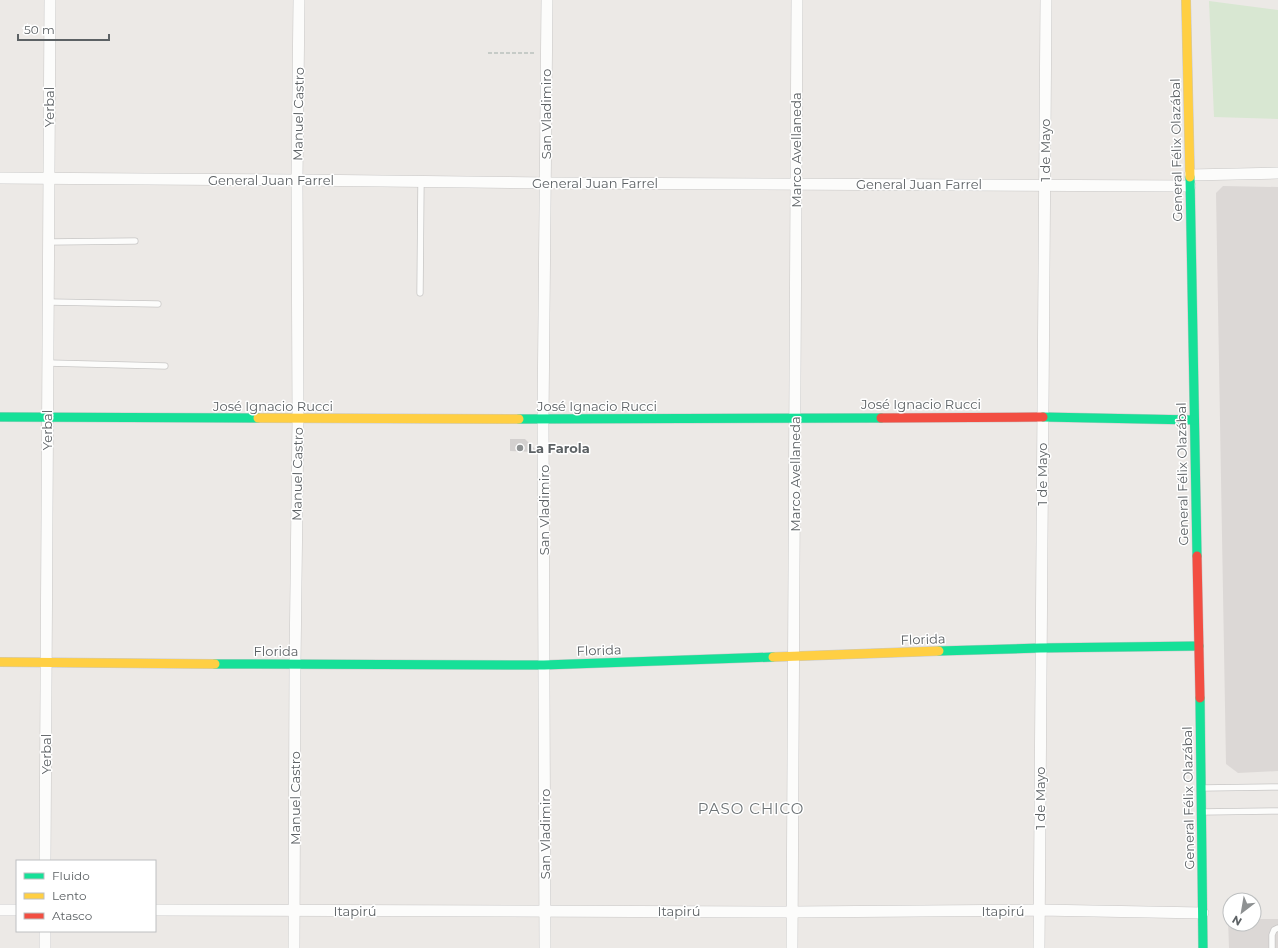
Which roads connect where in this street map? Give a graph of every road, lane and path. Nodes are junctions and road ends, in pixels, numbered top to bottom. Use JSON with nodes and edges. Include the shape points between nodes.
{"nodes":[{"id":1,"x":50,"y":0,"type":"edge"},
{"id":2,"x":299,"y":0,"type":"edge"},
{"id":3,"x":547,"y":0,"type":"edge"},
{"id":4,"x":797,"y":0,"type":"edge"},
{"id":5,"x":1046,"y":0,"type":"edge"},
{"id":6,"x":1186,"y":0,"type":"edge"},
{"id":7,"x":488,"y":53,"type":"dead end"},
{"id":8,"x":546,"y":53,"type":"junction"},
{"id":9,"x":1278,"y":173,"type":"edge"},
{"id":10,"x":0,"y":178,"type":"edge"},
{"id":11,"x":49,"y":178,"type":"junction"},
{"id":12,"x":297,"y":180,"type":"junction"},
{"id":13,"x":1190,"y":181,"type":"junction"},
{"id":14,"x":421,"y":182,"type":"junction"},
{"id":15,"x":546,"y":184,"type":"junction"},
{"id":16,"x":796,"y":184,"type":"junction"},
{"id":17,"x":1045,"y":185,"type":"junction"},
{"id":18,"x":135,"y":241,"type":"dead end"},
{"id":19,"x":49,"y":242,"type":"junction"},
{"id":20,"x":420,"y":293,"type":"dead end"},
{"id":21,"x":49,"y":302,"type":"junction"},
{"id":22,"x":158,"y":304,"type":"dead end"},
{"id":23,"x":48,"y":363,"type":"junction"},
{"id":24,"x":165,"y":366,"type":"dead end"},
{"id":25,"x":0,"y":417,"type":"edge"},
{"id":26,"x":47,"y":417,"type":"junction"},
{"id":27,"x":1042,"y":417,"type":"junction"},
{"id":28,"x":795,"y":418,"type":"junction"},
{"id":29,"x":298,"y":419,"type":"junction"},
{"id":30,"x":543,"y":419,"type":"junction"},
{"id":31,"x":1194,"y":420,"type":"junction"},
{"id":32,"x":1199,"y":646,"type":"junction"},
{"id":33,"x":1040,"y":648,"type":"junction"},
{"id":34,"x":794,"y":656,"type":"junction"},
{"id":35,"x":0,"y":662,"type":"edge"},
{"id":36,"x":46,"y":662,"type":"junction"},
{"id":37,"x":295,"y":665,"type":"junction"},
{"id":38,"x":544,"y":665,"type":"junction"},
{"id":39,"x":1278,"y":787,"type":"edge"},
{"id":40,"x":1201,"y":788,"type":"junction"},
{"id":41,"x":1278,"y":811,"type":"edge"},
{"id":42,"x":1201,"y":812,"type":"junction"},
{"id":43,"x":45,"y":860,"type":"edge"},
{"id":44,"x":0,"y":910,"type":"edge"},
{"id":45,"x":16,"y":910,"type":"edge"},
{"id":46,"x":156,"y":910,"type":"edge"},
{"id":47,"x":1039,"y":910,"type":"junction"},
{"id":48,"x":295,"y":911,"type":"junction"},
{"id":49,"x":546,"y":911,"type":"junction"},
{"id":50,"x":793,"y":912,"type":"junction"},
{"id":51,"x":1203,"y":913,"type":"junction"},
{"id":52,"x":1278,"y":928,"type":"edge"},
{"id":53,"x":45,"y":932,"type":"edge"},
{"id":54,"x":45,"y":948,"type":"edge"},
{"id":55,"x":294,"y":948,"type":"edge"},
{"id":56,"x":545,"y":948,"type":"edge"},
{"id":57,"x":792,"y":948,"type":"edge"},
{"id":58,"x":1039,"y":948,"type":"edge"},
{"id":59,"x":1203,"y":948,"type":"edge"},
{"id":60,"x":1272,"y":948,"type":"edge"}],
"edges":[{"from":1,"to":11,"type":"street","name":"Yerbal"},
{"from":2,"to":12,"type":"street","name":"Manuel Castro"},
{"from":3,"to":8,"type":"street","name":"San Vladimiro"},
{"from":4,"to":16,"type":"street","name":"Marco Avellaneda"},
{"from":5,"to":17,"type":"street","name":"1 de Mayo"},
{"from":6,"to":13,"type":"street","name":"General Félix Olazábal"},
{"from":7,"to":8,"type":"path"},
{"from":8,"to":15,"type":"street","name":"San Vladimiro"},
{"from":9,"to":13,"type":"street","name":"General Juan Farrel"},
{"from":10,"to":11,"type":"street","name":"General Juan Farrel"},
{"from":11,"to":12,"type":"street","name":"General Juan Farrel"},
{"from":11,"to":19,"type":"street","name":"Yerbal"},
{"from":12,"to":14,"type":"street","name":"General Juan Farrel"},
{"from":12,"to":29,"type":"street","name":"Manuel Castro"},
{"from":13,"to":17,"type":"street","name":"General Juan Farrel"},
{"from":13,"to":31,"type":"street","name":"General Félix Olazábal"},
{"from":14,"to":15,"type":"street","name":"General Juan Farrel"},
{"from":14,"to":20,"type":"lane"},
{"from":15,"to":16,"type":"street","name":"General Juan Farrel"},
{"from":15,"to":30,"type":"street","name":"San Vladimiro"},
{"from":16,"to":17,"type":"street","name":"General Juan Farrel"},
{"from":16,"to":28,"type":"street","name":"Marco Avellaneda"},
{"from":17,"to":27,"type":"street","name":"1 de Mayo"},
{"from":18,"to":19,"type":"lane"},
{"from":19,"to":21,"type":"street","name":"Yerbal"},
{"from":21,"to":22,"type":"lane"},
{"from":21,"to":23,"type":"street","name":"Yerbal"},
{"from":23,"to":24,"type":"lane"},
{"from":23,"to":26,"type":"street","name":"Yerbal"},
{"from":25,"to":26,"type":"street","name":"José Ignacio Rucci"},
{"from":26,"to":29,"type":"street","name":"José Ignacio Rucci"},
{"from":26,"to":36,"type":"street","name":"Yerbal"},
{"from":27,"to":28,"type":"street","name":"José Ignacio Rucci"},
{"from":27,"to":31,"type":"street","name":"José Ignacio Rucci"},
{"from":27,"to":33,"type":"street","name":"1 de Mayo"},
{"from":28,"to":30,"type":"street","name":"José Ignacio Rucci"},
{"from":28,"to":34,"type":"street","name":"Marco Avellaneda"},
{"from":29,"to":30,"type":"street","name":"José Ignacio Rucci"},
{"from":29,"to":37,"type":"street","name":"Manuel Castro"},
{"from":30,"to":38,"type":"street","name":"San Vladimiro"},
{"from":31,"to":32,"type":"street","name":"General Félix Olazábal"},
{"from":32,"to":33,"type":"street","name":"Florida"},
{"from":32,"to":40,"type":"street","name":"General Félix Olazábal"},
{"from":33,"to":34,"type":"street","name":"Florida"},
{"from":33,"to":47,"type":"street","name":"1 de Mayo"},
{"from":34,"to":38,"type":"street","name":"Florida"},
{"from":34,"to":50,"type":"street","name":"Marco Avellaneda"},
{"from":35,"to":36,"type":"street","name":"Florida"},
{"from":36,"to":37,"type":"street","name":"Florida"},
{"from":36,"to":43,"type":"street","name":"Yerbal"},
{"from":37,"to":38,"type":"street","name":"Florida"},
{"from":37,"to":48,"type":"street","name":"Manuel Castro"},
{"from":38,"to":49,"type":"street","name":"San Vladimiro"},
{"from":39,"to":40,"type":"lane"},
{"from":40,"to":42,"type":"street","name":"General Félix Olazábal"},
{"from":41,"to":42,"type":"lane"},
{"from":42,"to":51,"type":"street","name":"General Félix Olazábal"},
{"from":44,"to":45,"type":"street"},
{"from":46,"to":48,"type":"street","name":"Itapirú"},
{"from":47,"to":50,"type":"street","name":"Itapirú"},
{"from":47,"to":51,"type":"street","name":"Itapirú"},
{"from":47,"to":58,"type":"street","name":"1 de Mayo"},
{"from":48,"to":49,"type":"street","name":"Itapirú"},
{"from":48,"to":55,"type":"street","name":"Manuel Castro"},
{"from":49,"to":50,"type":"street","name":"Itapirú"},
{"from":49,"to":56,"type":"street","name":"San Vladimiro"},
{"from":50,"to":57,"type":"street","name":"Marco Avellaneda"},
{"from":51,"to":59,"type":"street","name":"General Félix Olazábal"},
{"from":52,"to":60,"type":"lane","via":[[1272,935]]},
{"from":53,"to":54,"type":"street"}]}
